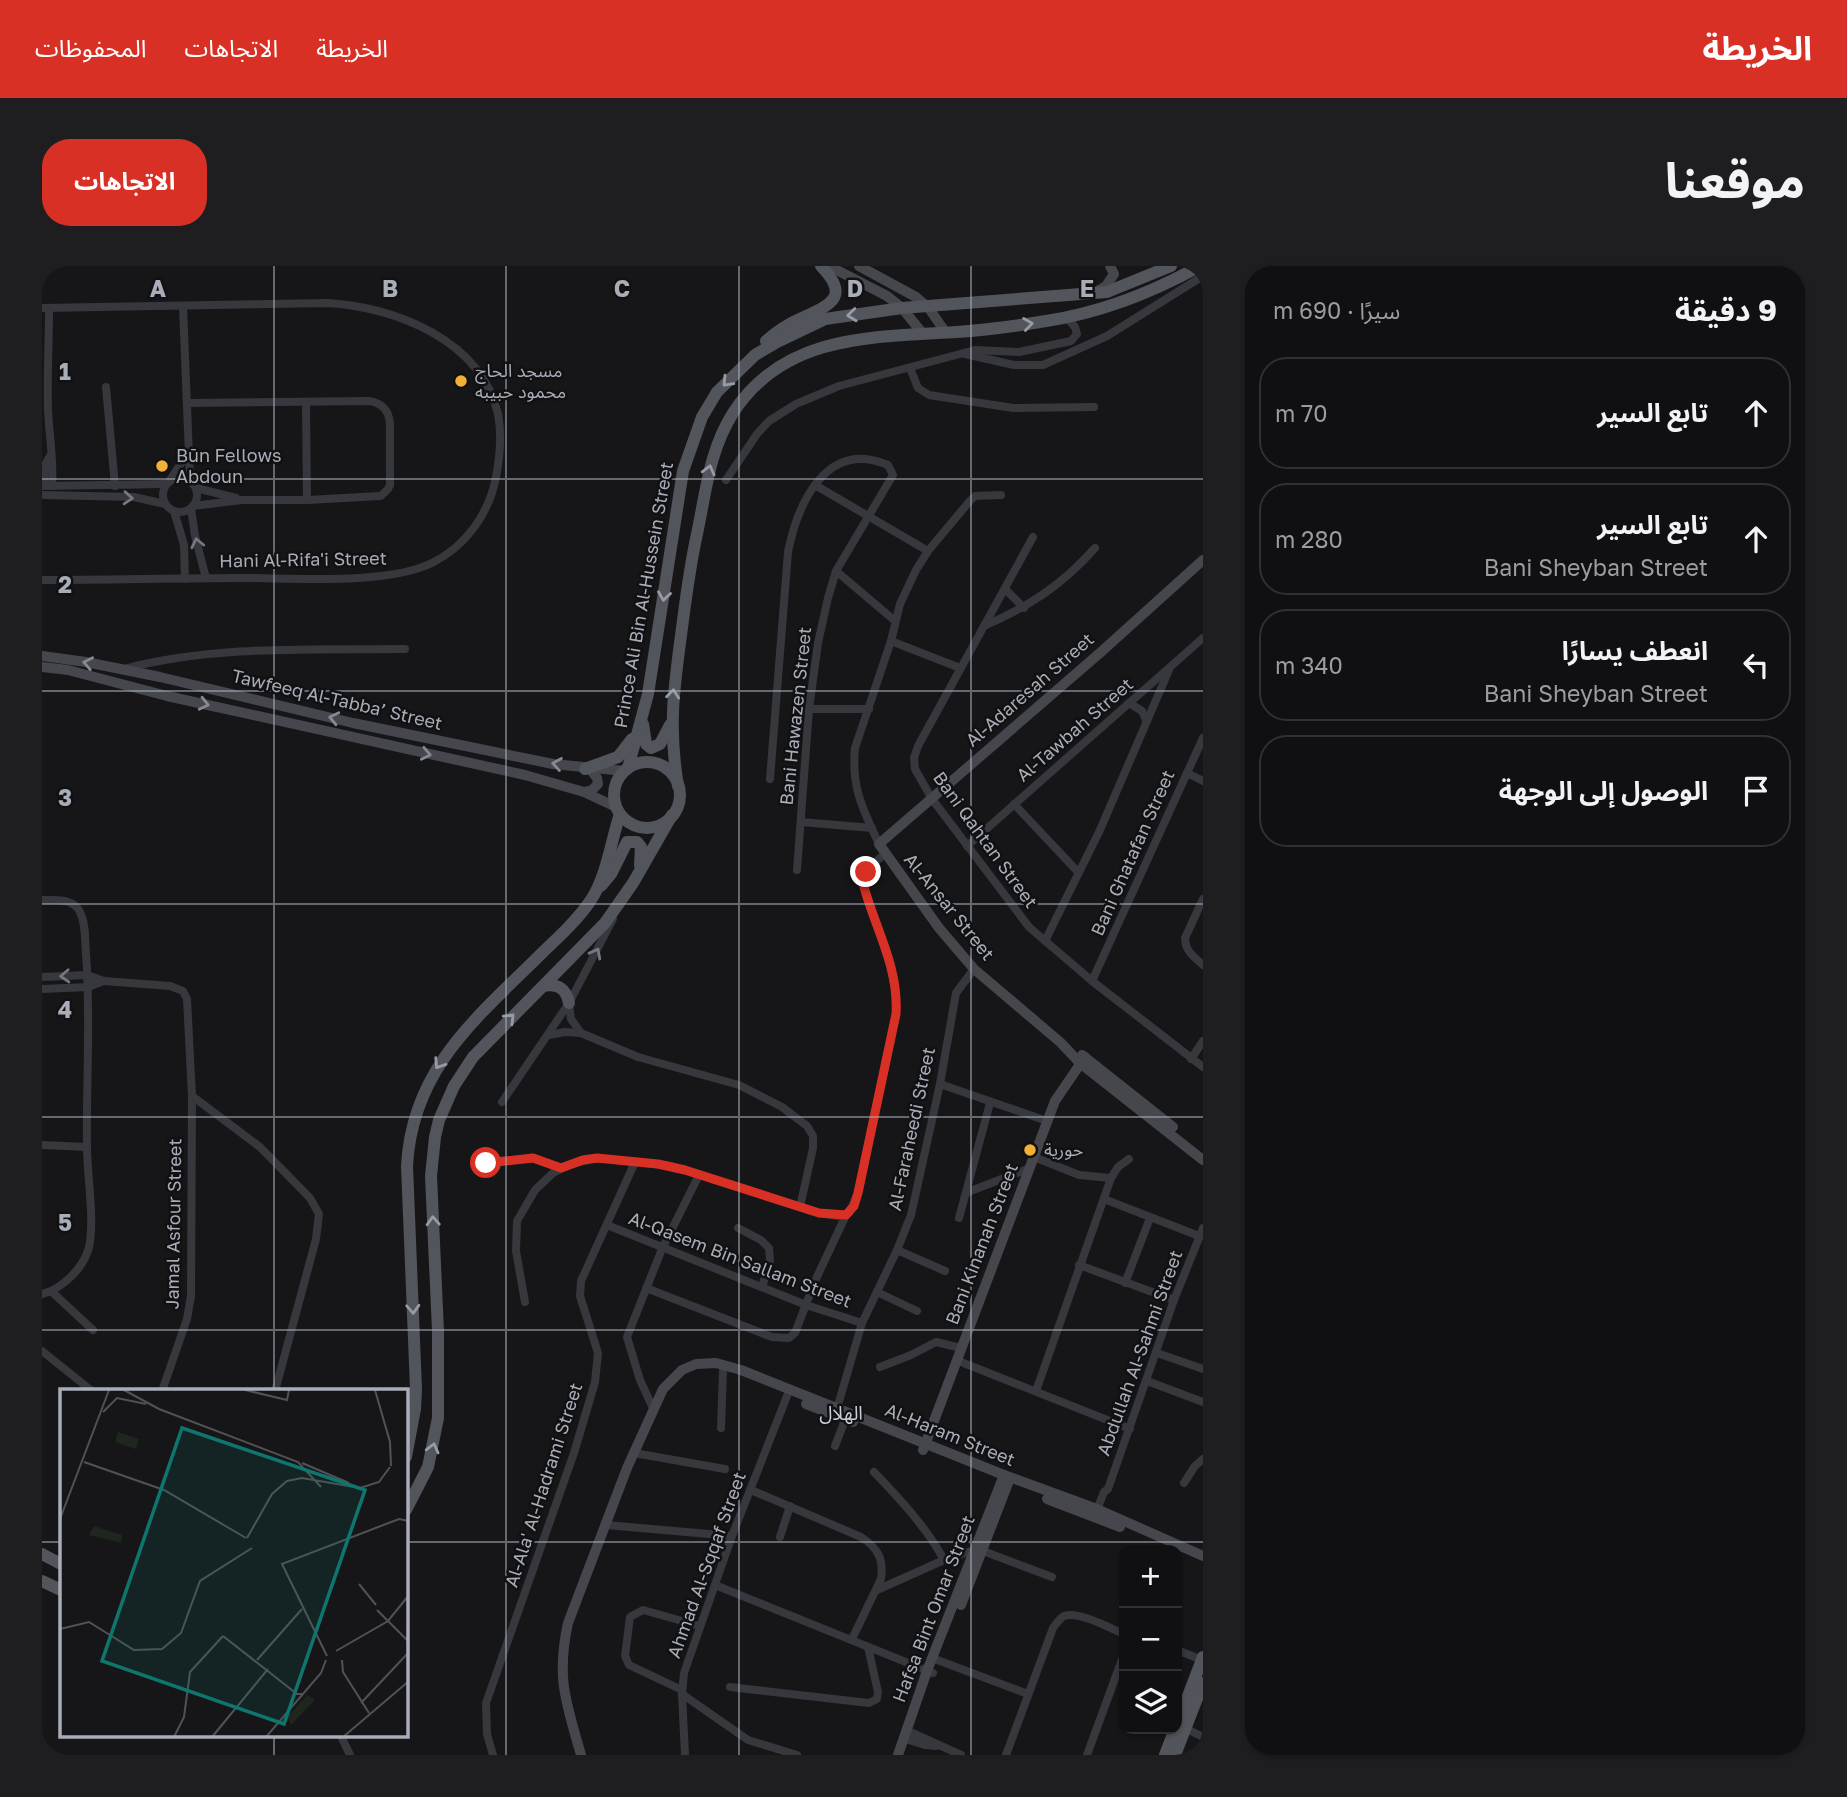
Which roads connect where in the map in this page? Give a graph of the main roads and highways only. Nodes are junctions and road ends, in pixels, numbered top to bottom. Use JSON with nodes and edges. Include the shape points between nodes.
{"nodes":[{"id":1,"x":821,"y":266,"type":"edge"},
{"id":2,"x":1171,"y":266,"type":"edge"},
{"id":3,"x":1200,"y":266,"type":"edge"},
{"id":4,"x":755,"y":355,"type":"junction"},
{"id":5,"x":643,"y":720,"type":"junction"},
{"id":6,"x":671,"y":723,"type":"junction"},
{"id":7,"x":588,"y":769,"type":"road end"},
{"id":8,"x":626,"y":769,"type":"junction"},
{"id":9,"x":678,"y":786,"type":"junction"},
{"id":10,"x":618,"y":810,"type":"junction"},
{"id":11,"x":672,"y":815,"type":"junction"},
{"id":12,"x":640,"y":869,"type":"junction"},
{"id":13,"x":597,"y":890,"type":"junction"},
{"id":14,"x":542,"y":986,"type":"junction"},
{"id":15,"x":569,"y":1003,"type":"road end"},
{"id":16,"x":408,"y":1443,"type":"edge"},
{"id":17,"x":408,"y":1506,"type":"edge"},
{"id":18,"x":42,"y":1555,"type":"edge"},
{"id":19,"x":60,"y":1564,"type":"edge"},
{"id":20,"x":42,"y":1581,"type":"edge"},
{"id":21,"x":60,"y":1590,"type":"edge"},
{"id":22,"x":1202,"y":1658,"type":"edge"},
{"id":23,"x":1203,"y":1683,"type":"edge"},
{"id":24,"x":1182,"y":1718,"type":"edge"},
{"id":25,"x":1182,"y":1722,"type":"edge"},
{"id":26,"x":1176,"y":1734,"type":"edge"},
{"id":27,"x":1178,"y":1734,"type":"edge"},
{"id":28,"x":1165,"y":1755,"type":"edge"},
{"id":29,"x":1175,"y":1755,"type":"edge"}],
"edges":[{"from":1,"to":4,"type":"main road","via":[[835,287],[830,304],[766,339]]},
{"from":2,"to":4,"type":"main road","name":"Prince Ali Bin Al-Hussein Street","one_way":true,"via":[[1107,292],[902,308],[825,319]]},
{"from":6,"to":3,"type":"main road","one_way":true,"via":[[691,561],[709,467],[733,413],[773,370],[822,346],[974,331],[1088,312],[1177,285]]},
{"from":4,"to":5,"type":"main road","name":"Prince Ali Bin Al-Hussein Street","one_way":true,"via":[[717,392],[686,461]]},
{"from":5,"to":6,"type":"main road","via":[[645,741],[651,748],[660,744]]},
{"from":5,"to":7,"type":"main road","via":[[623,753]]},
{"from":5,"to":8,"type":"main road","name":"Prince Ali Bin Al-Hussein Street"},
{"from":6,"to":9,"type":"main road"},
{"from":8,"to":9,"type":"main road","via":[[643,762],[658,764],[671,773]]},
{"from":8,"to":10,"type":"main road","via":[[615,788]]},
{"from":9,"to":11,"type":"main road","via":[[679,801]]},
{"from":10,"to":11,"type":"main road","via":[[629,822],[645,827],[660,825]]},
{"from":10,"to":13,"type":"main road"},
{"from":11,"to":12,"type":"main road"},
{"from":12,"to":13,"type":"main road","via":[[641,847],[627,842]]},
{"from":12,"to":14,"type":"main road","via":[[588,942]]},
{"from":13,"to":16,"type":"main road","one_way":true,"via":[[570,926],[457,1040],[432,1075],[416,1112],[407,1166],[416,1389]]},
{"from":14,"to":15,"type":"main road","via":[[563,989]]},
{"from":17,"to":14,"type":"main road","one_way":true,"via":[[428,1467],[438,1418],[431,1176],[439,1120],[468,1064]]},
{"from":18,"to":19,"type":"main road"},
{"from":20,"to":21,"type":"main road"},
{"from":22,"to":24,"type":"main road"},
{"from":23,"to":25,"type":"main road"},
{"from":26,"to":28,"type":"main road"},
{"from":27,"to":29,"type":"main road"}]}
